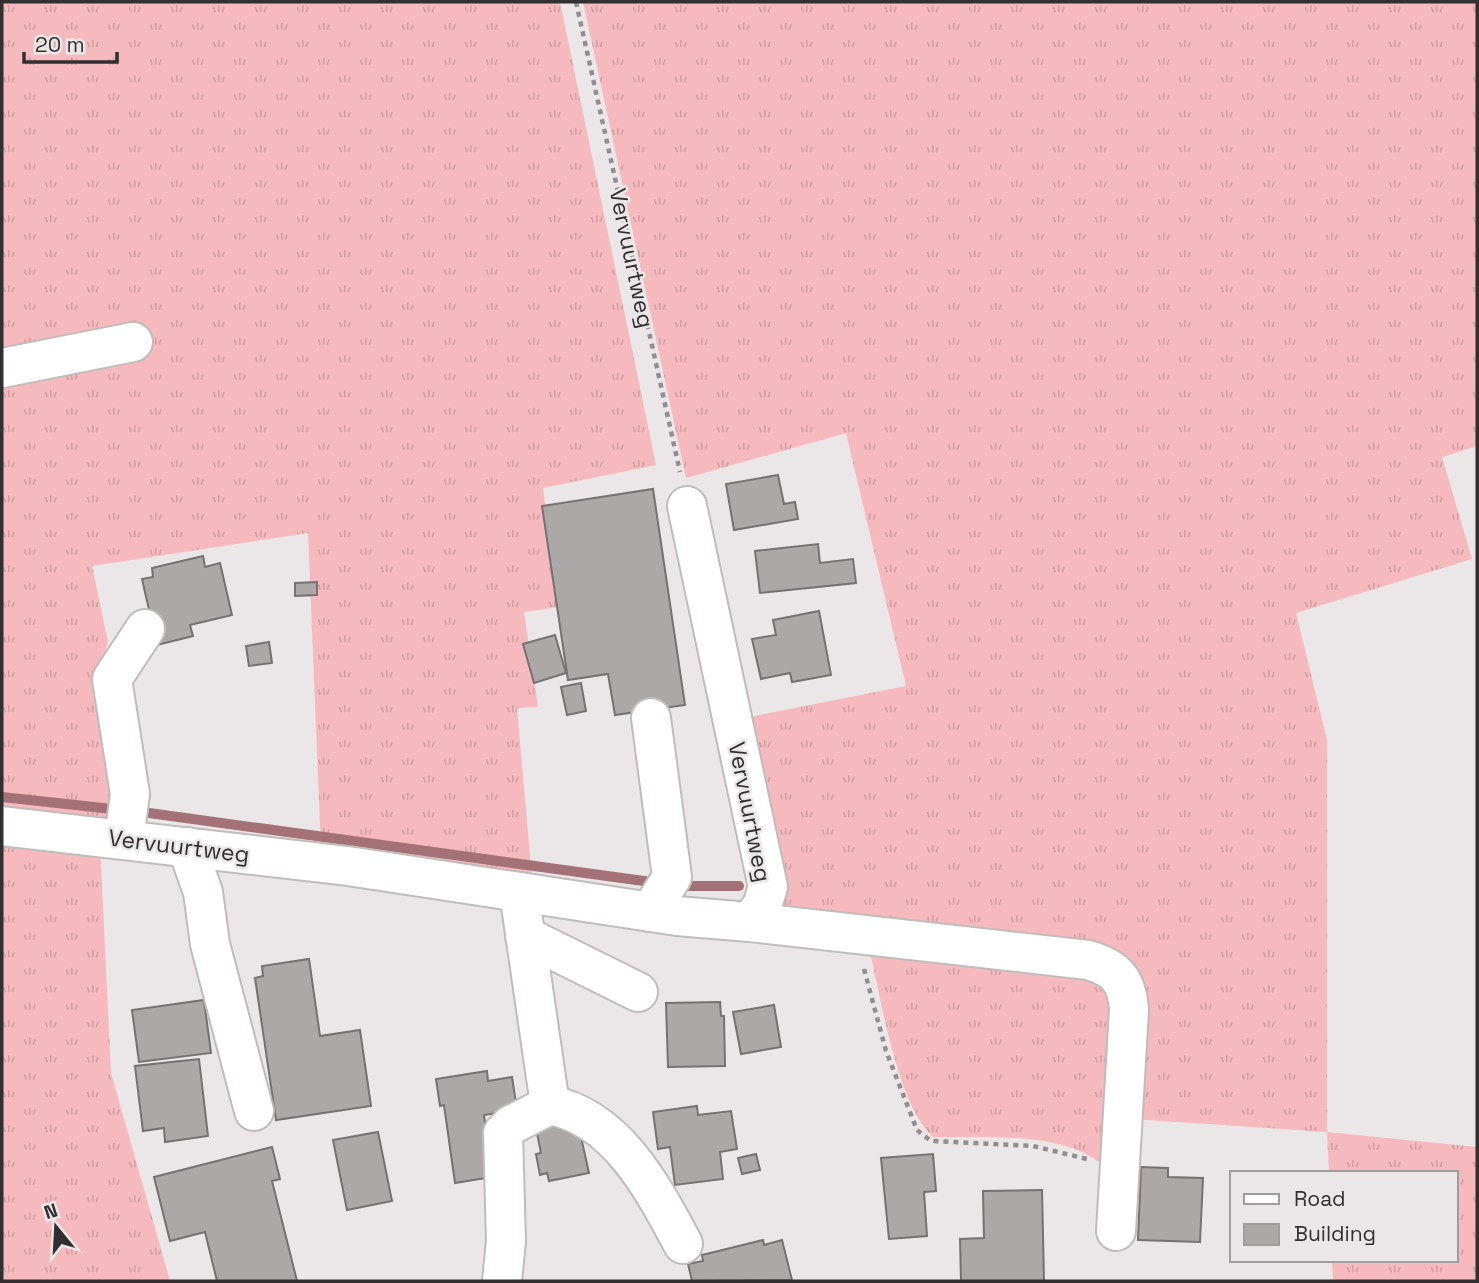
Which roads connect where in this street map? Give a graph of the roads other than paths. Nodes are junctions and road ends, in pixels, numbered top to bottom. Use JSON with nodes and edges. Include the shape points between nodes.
{"nodes":[{"id":1,"x":133,"y":342,"type":"dead end"},
{"id":2,"x":2,"y":368,"type":"edge"},
{"id":3,"x":687,"y":506,"type":"road end"},
{"id":4,"x":145,"y":629,"type":"dead end"},
{"id":5,"x":651,"y":718,"type":"dead end"},
{"id":6,"x":2,"y":826,"type":"edge"},
{"id":7,"x":124,"y":839,"type":"junction"},
{"id":8,"x":187,"y":847,"type":"junction"},
{"id":9,"x":519,"y":892,"type":"junction"},
{"id":10,"x":650,"y":912,"type":"junction"},
{"id":11,"x":750,"y":922,"type":"junction"},
{"id":12,"x":525,"y":936,"type":"junction"},
{"id":13,"x":638,"y":992,"type":"dead end"},
{"id":14,"x":550,"y":1105,"type":"junction"},
{"id":15,"x":254,"y":1111,"type":"dead end"},
{"id":16,"x":1116,"y":1231,"type":"dead end"},
{"id":17,"x":683,"y":1244,"type":"dead end"},
{"id":18,"x":502,"y":1281,"type":"edge"}],
"edges":[{"from":1,"to":2,"type":"street"},
{"from":3,"to":11,"type":"street","name":"Vervuurtweg","via":[[768,887]]},
{"from":4,"to":7,"type":"street","via":[[112,679],[130,794]]},
{"from":5,"to":10,"type":"street","via":[[672,877]]},
{"from":6,"to":7,"type":"street","name":"Vervuurtweg"},
{"from":7,"to":8,"type":"street","name":"Vervuurtweg"},
{"from":8,"to":9,"type":"street","name":"Vervuurtweg"},
{"from":8,"to":15,"type":"street","via":[[203,892],[210,944]]},
{"from":9,"to":10,"type":"street","name":"Vervuurtweg"},
{"from":9,"to":12,"type":"street"},
{"from":10,"to":11,"type":"street","name":"Vervuurtweg"},
{"from":11,"to":16,"type":"street","via":[[1088,960],[1118,973],[1129,1010]]},
{"from":12,"to":13,"type":"street"},
{"from":12,"to":14,"type":"street"},
{"from":14,"to":17,"type":"street","via":[[573,1109],[624,1148]]},
{"from":14,"to":18,"type":"street","via":[[503,1133],[506,1241]]}]}
